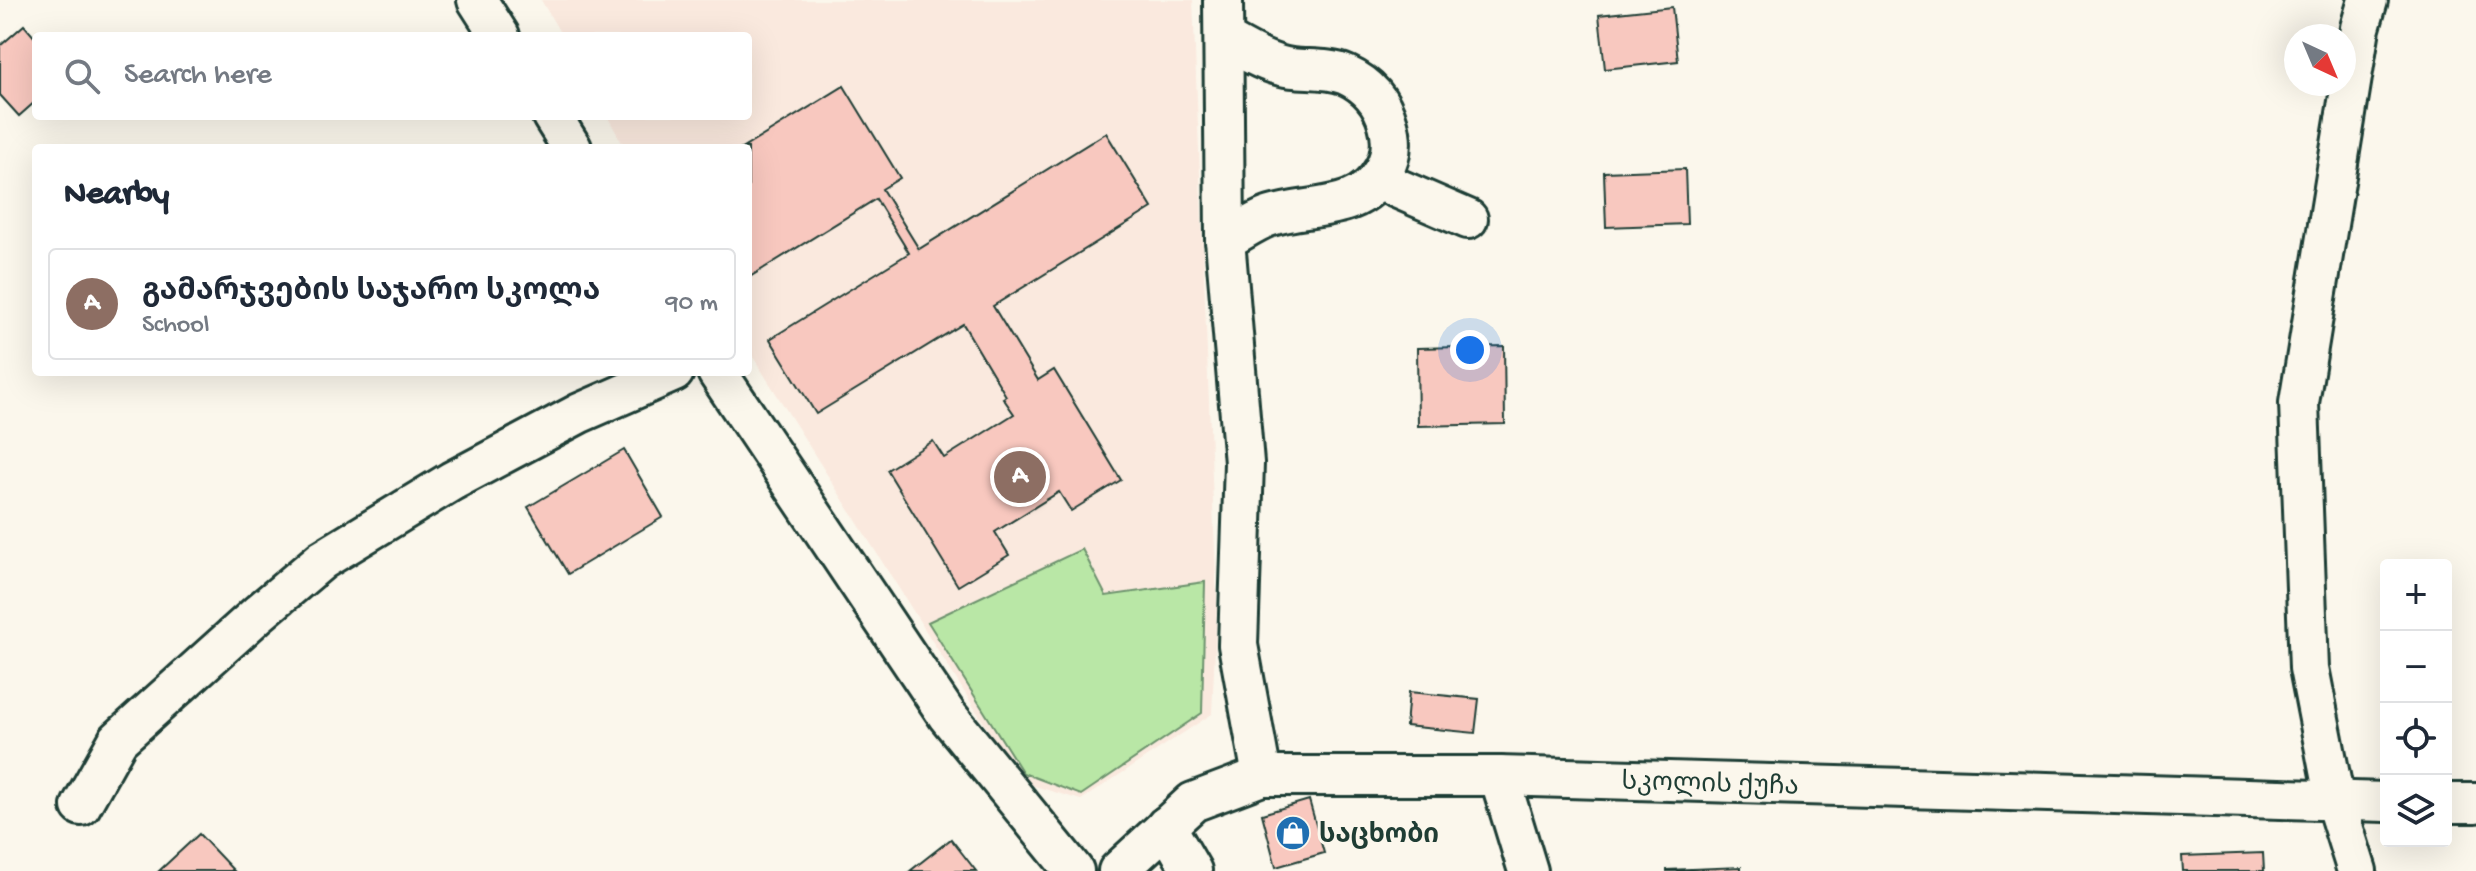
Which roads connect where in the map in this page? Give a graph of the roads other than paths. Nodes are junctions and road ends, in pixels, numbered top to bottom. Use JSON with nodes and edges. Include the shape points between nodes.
{"nodes":[{"id":1,"x":477,"y":0,"type":"edge"},
{"id":2,"x":1223,"y":0,"type":"edge"},
{"id":3,"x":2368,"y":0,"type":"edge"},
{"id":4,"x":497,"y":32,"type":"edge"},
{"id":5,"x":1224,"y":39,"type":"junction"},
{"id":6,"x":1288,"y":68,"type":"junction"},
{"id":7,"x":1225,"y":103,"type":"junction"},
{"id":8,"x":554,"y":120,"type":"edge"},
{"id":9,"x":570,"y":144,"type":"edge"},
{"id":10,"x":1378,"y":180,"type":"junction"},
{"id":11,"x":1468,"y":219,"type":"dead end"},
{"id":12,"x":1225,"y":240,"type":"junction"},
{"id":13,"x":665,"y":376,"type":"edge"},
{"id":14,"x":720,"y":376,"type":"edge"},
{"id":15,"x":1262,"y":776,"type":"junction"},
{"id":16,"x":1499,"y":776,"type":"junction"},
{"id":17,"x":2335,"y":801,"type":"junction"},
{"id":18,"x":2380,"y":802,"type":"edge"},
{"id":19,"x":2452,"y":803,"type":"edge"},
{"id":20,"x":2476,"y":803,"type":"edge"},
{"id":21,"x":81,"y":806,"type":"dead end"},
{"id":22,"x":1166,"y":826,"type":"junction"},
{"id":23,"x":1074,"y":871,"type":"edge"},
{"id":24,"x":1118,"y":871,"type":"edge"},
{"id":25,"x":1192,"y":871,"type":"edge"},
{"id":26,"x":1528,"y":871,"type":"edge"},
{"id":27,"x":2357,"y":871,"type":"edge"}],
"edges":[{"from":1,"to":4,"type":"street"},
{"from":2,"to":5,"type":"street"},
{"from":3,"to":17,"type":"street","via":[[2299,403],[2309,668]]},
{"from":5,"to":6,"type":"street"},
{"from":5,"to":7,"type":"street"},
{"from":6,"to":7,"type":"street","via":[[1261,72],[1240,83]]},
{"from":6,"to":10,"type":"street","via":[[1346,75],[1374,94],[1392,139]]},
{"from":7,"to":12,"type":"street"},
{"from":8,"to":9,"type":"street"},
{"from":10,"to":11,"type":"street"},
{"from":10,"to":12,"type":"street","via":[[1361,196],[1268,217]]},
{"from":12,"to":15,"type":"street","via":[[1244,463],[1238,645]]},
{"from":13,"to":21,"type":"street","via":[[580,413],[452,481],[322,560],[118,740]]},
{"from":14,"to":23,"type":"street","via":[[947,715]]},
{"from":15,"to":16,"type":"street","name":"სკოლის ქუჩა"},
{"from":15,"to":22,"type":"street","name":"სკოლის ქუჩა","via":[[1193,802]]},
{"from":16,"to":17,"type":"street","name":"სკოლის ქუჩა"},
{"from":16,"to":26,"type":"street"},
{"from":17,"to":18,"type":"street","name":"სკოლის ქუჩა"},
{"from":17,"to":27,"type":"street"},
{"from":19,"to":20,"type":"street"},
{"from":22,"to":24,"type":"street","name":"სკოლის ქუჩა"},
{"from":22,"to":25,"type":"street"}]}
